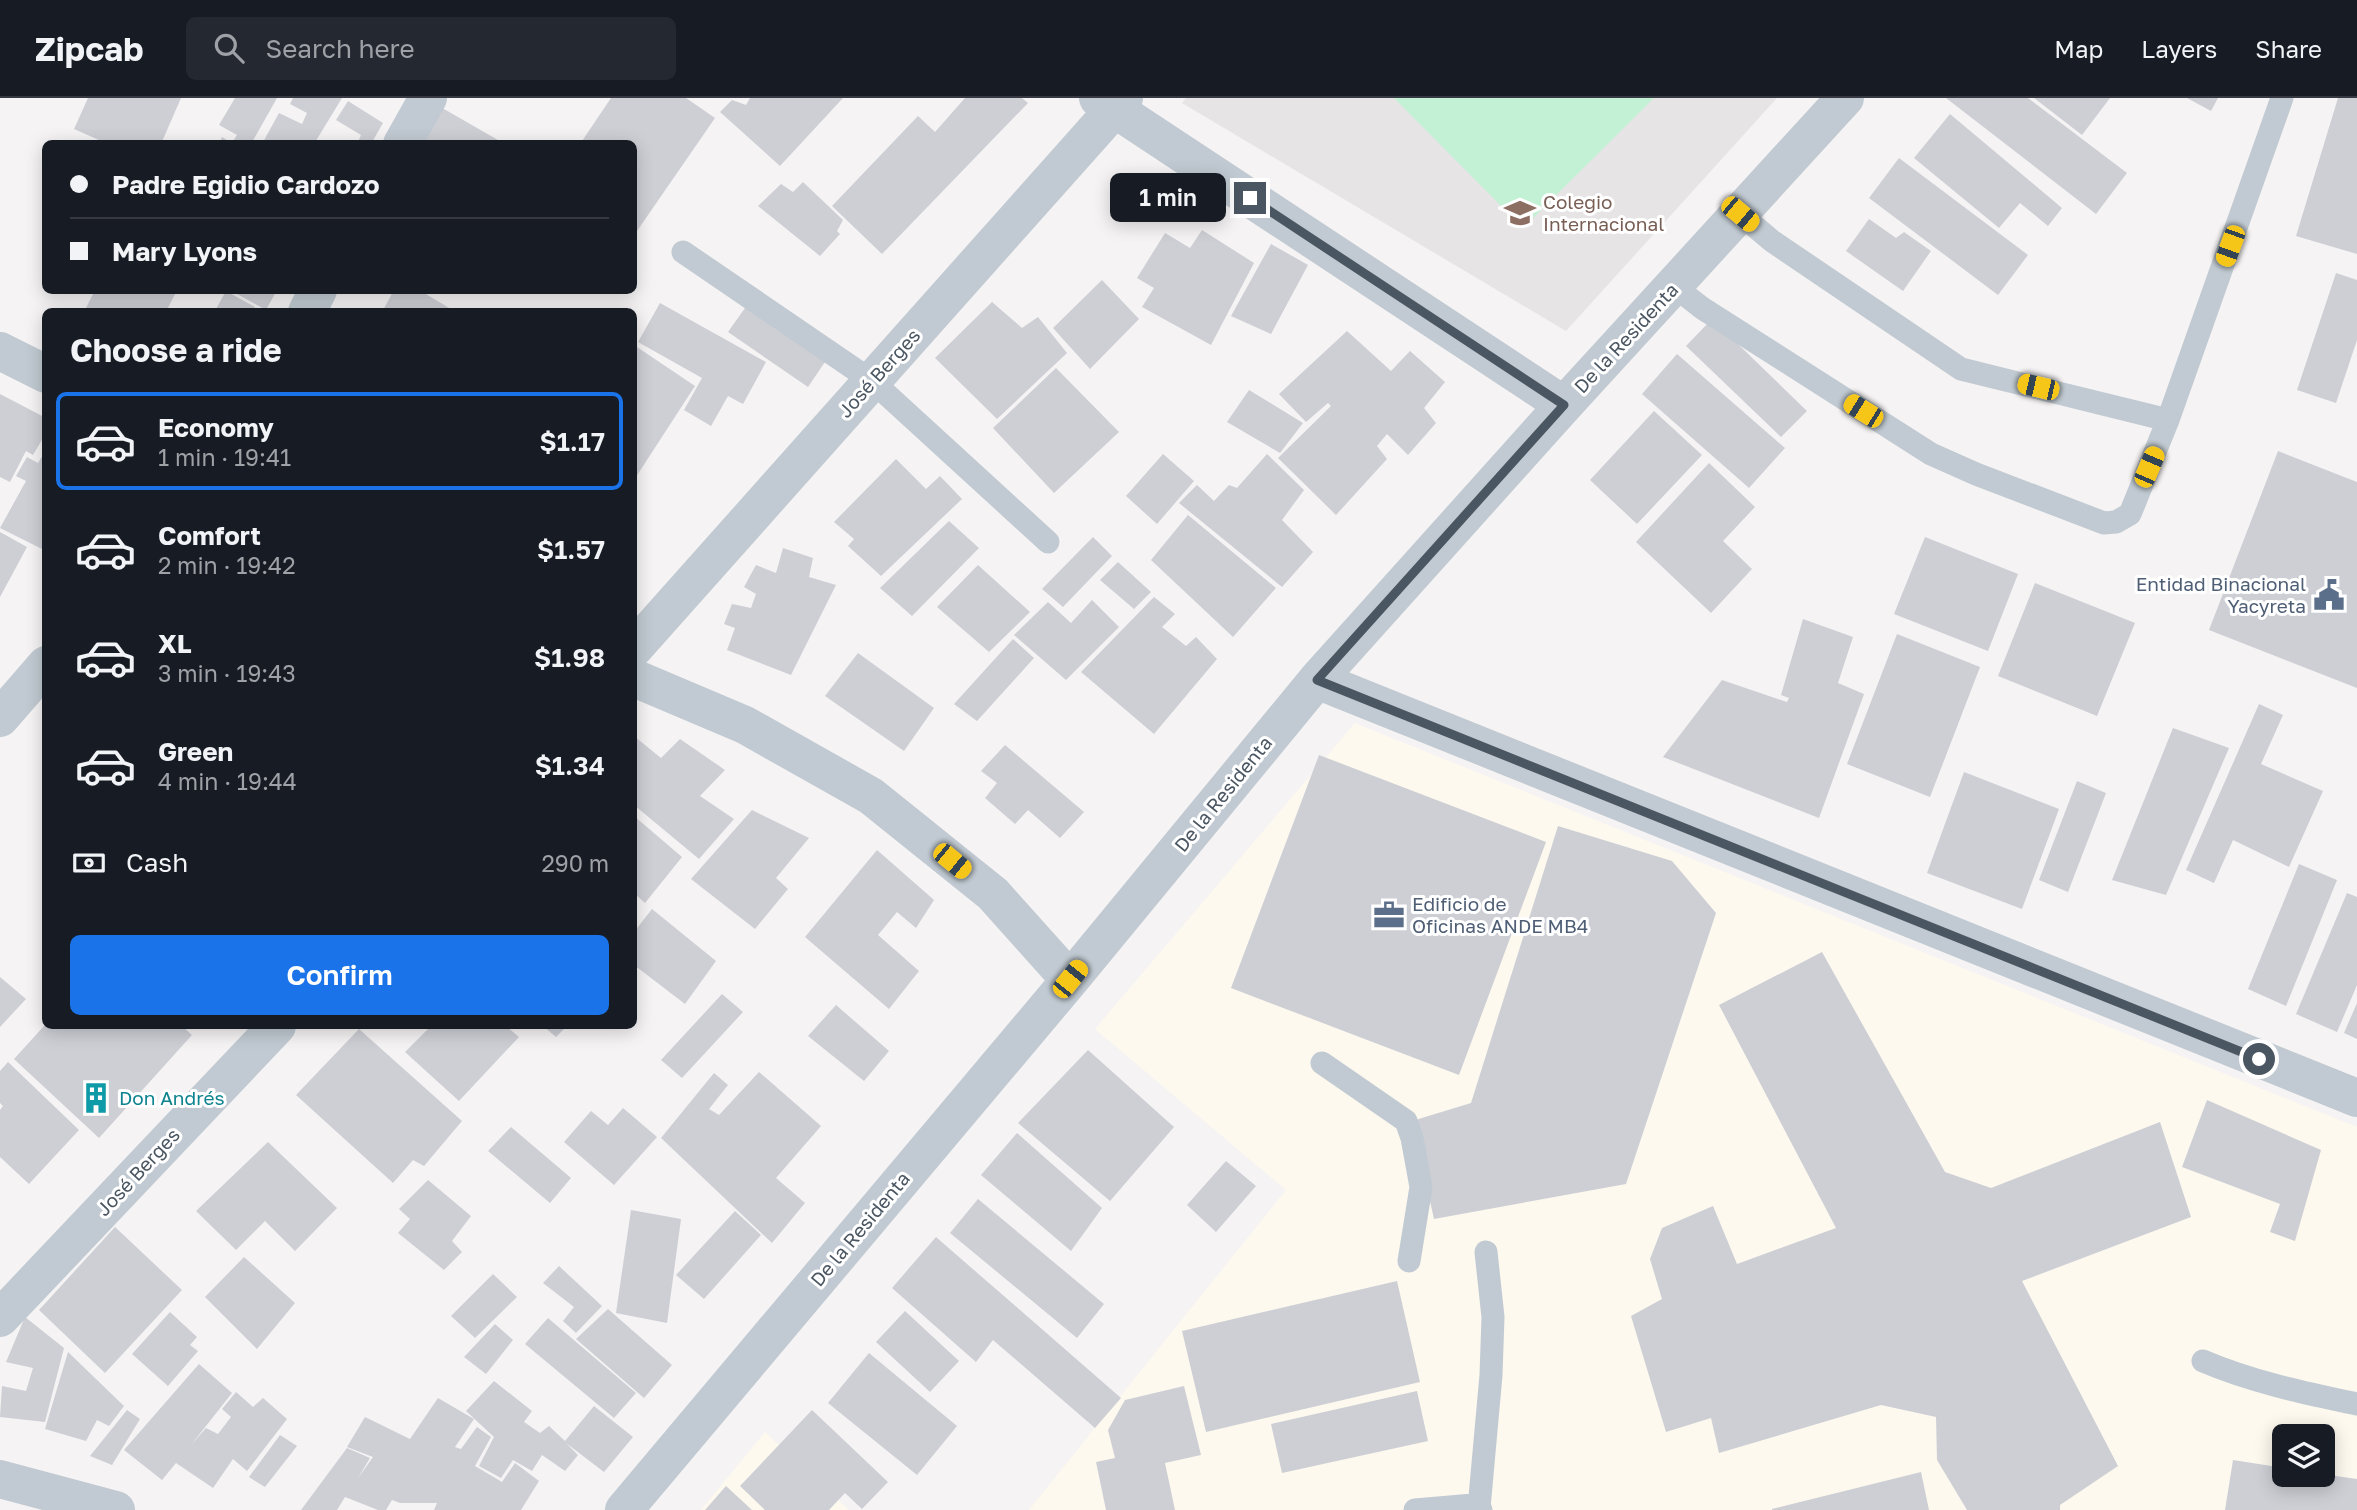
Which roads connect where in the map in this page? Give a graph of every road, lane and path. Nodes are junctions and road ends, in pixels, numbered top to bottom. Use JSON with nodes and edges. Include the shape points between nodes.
{"nodes":[{"id":1,"x":428,"y":98,"type":"edge"},
{"id":2,"x":1845,"y":98,"type":"edge"},
{"id":3,"x":2282,"y":98,"type":"edge"},
{"id":4,"x":1112,"y":101,"type":"edge"},
{"id":5,"x":404,"y":140,"type":"edge"},
{"id":6,"x":1740,"y":214,"type":"junction"},
{"id":7,"x":682,"y":252,"type":"dead end"},
{"id":8,"x":1674,"y":286,"type":"junction"},
{"id":9,"x":0,"y":351,"type":"edge"},
{"id":10,"x":42,"y":372,"type":"edge"},
{"id":11,"x":872,"y":382,"type":"junction"},
{"id":12,"x":1564,"y":405,"type":"junction"},
{"id":13,"x":2168,"y":419,"type":"junction"},
{"id":14,"x":1048,"y":542,"type":"dead end"},
{"id":15,"x":637,"y":645,"type":"edge"},
{"id":16,"x":42,"y":670,"type":"edge"},
{"id":17,"x":637,"y":679,"type":"edge"},
{"id":18,"x":1317,"y":680,"type":"junction"},
{"id":19,"x":0,"y":718,"type":"edge"},
{"id":20,"x":1070,"y":979,"type":"junction"},
{"id":21,"x":274,"y":1029,"type":"edge"},
{"id":22,"x":1322,"y":1063,"type":"dead end"},
{"id":23,"x":2357,"y":1098,"type":"edge"},
{"id":24,"x":1486,"y":1252,"type":"dead end"},
{"id":25,"x":1409,"y":1261,"type":"dead end"},
{"id":26,"x":0,"y":1318,"type":"edge"},
{"id":27,"x":2203,"y":1361,"type":"dead end"},
{"id":28,"x":2357,"y":1404,"type":"edge"},
{"id":29,"x":0,"y":1479,"type":"edge"},
{"id":30,"x":1480,"y":1509,"type":"edge"},
{"id":31,"x":116,"y":1510,"type":"edge"},
{"id":32,"x":624,"y":1510,"type":"edge"},
{"id":33,"x":1415,"y":1510,"type":"edge"}],
"edges":[{"from":1,"to":5,"type":"street"},
{"from":2,"to":6,"type":"street","name":"De la Residenta"},
{"from":3,"to":13,"type":"lane"},
{"from":4,"to":11,"type":"street","name":"José Berges"},
{"from":4,"to":12,"type":"street"},
{"from":6,"to":8,"type":"street","name":"De la Residenta"},
{"from":6,"to":13,"type":"lane","via":[[1772,242],[1961,369]]},
{"from":7,"to":11,"type":"lane"},
{"from":8,"to":12,"type":"street","name":"De la Residenta"},
{"from":8,"to":13,"type":"lane","via":[[1931,454],[2104,523],[2130,514]]},
{"from":9,"to":10,"type":"street"},
{"from":11,"to":14,"type":"lane"},
{"from":11,"to":15,"type":"street","name":"José Berges"},
{"from":12,"to":18,"type":"street","name":"De la Residenta"},
{"from":16,"to":19,"type":"street"},
{"from":17,"to":20,"type":"street","via":[[745,725],[871,796],[993,894]]},
{"from":18,"to":20,"type":"street","name":"De la Residenta"},
{"from":18,"to":23,"type":"street"},
{"from":20,"to":32,"type":"street","name":"De la Residenta"},
{"from":21,"to":26,"type":"street","name":"José Berges"},
{"from":22,"to":25,"type":"lane","via":[[1406,1121],[1421,1187]]},
{"from":24,"to":30,"type":"lane","via":[[1493,1317]]},
{"from":27,"to":28,"type":"lane","via":[[2299,1392]]},
{"from":29,"to":31,"type":"street"},
{"from":30,"to":33,"type":"lane","via":[[1473,1505]]}]}
